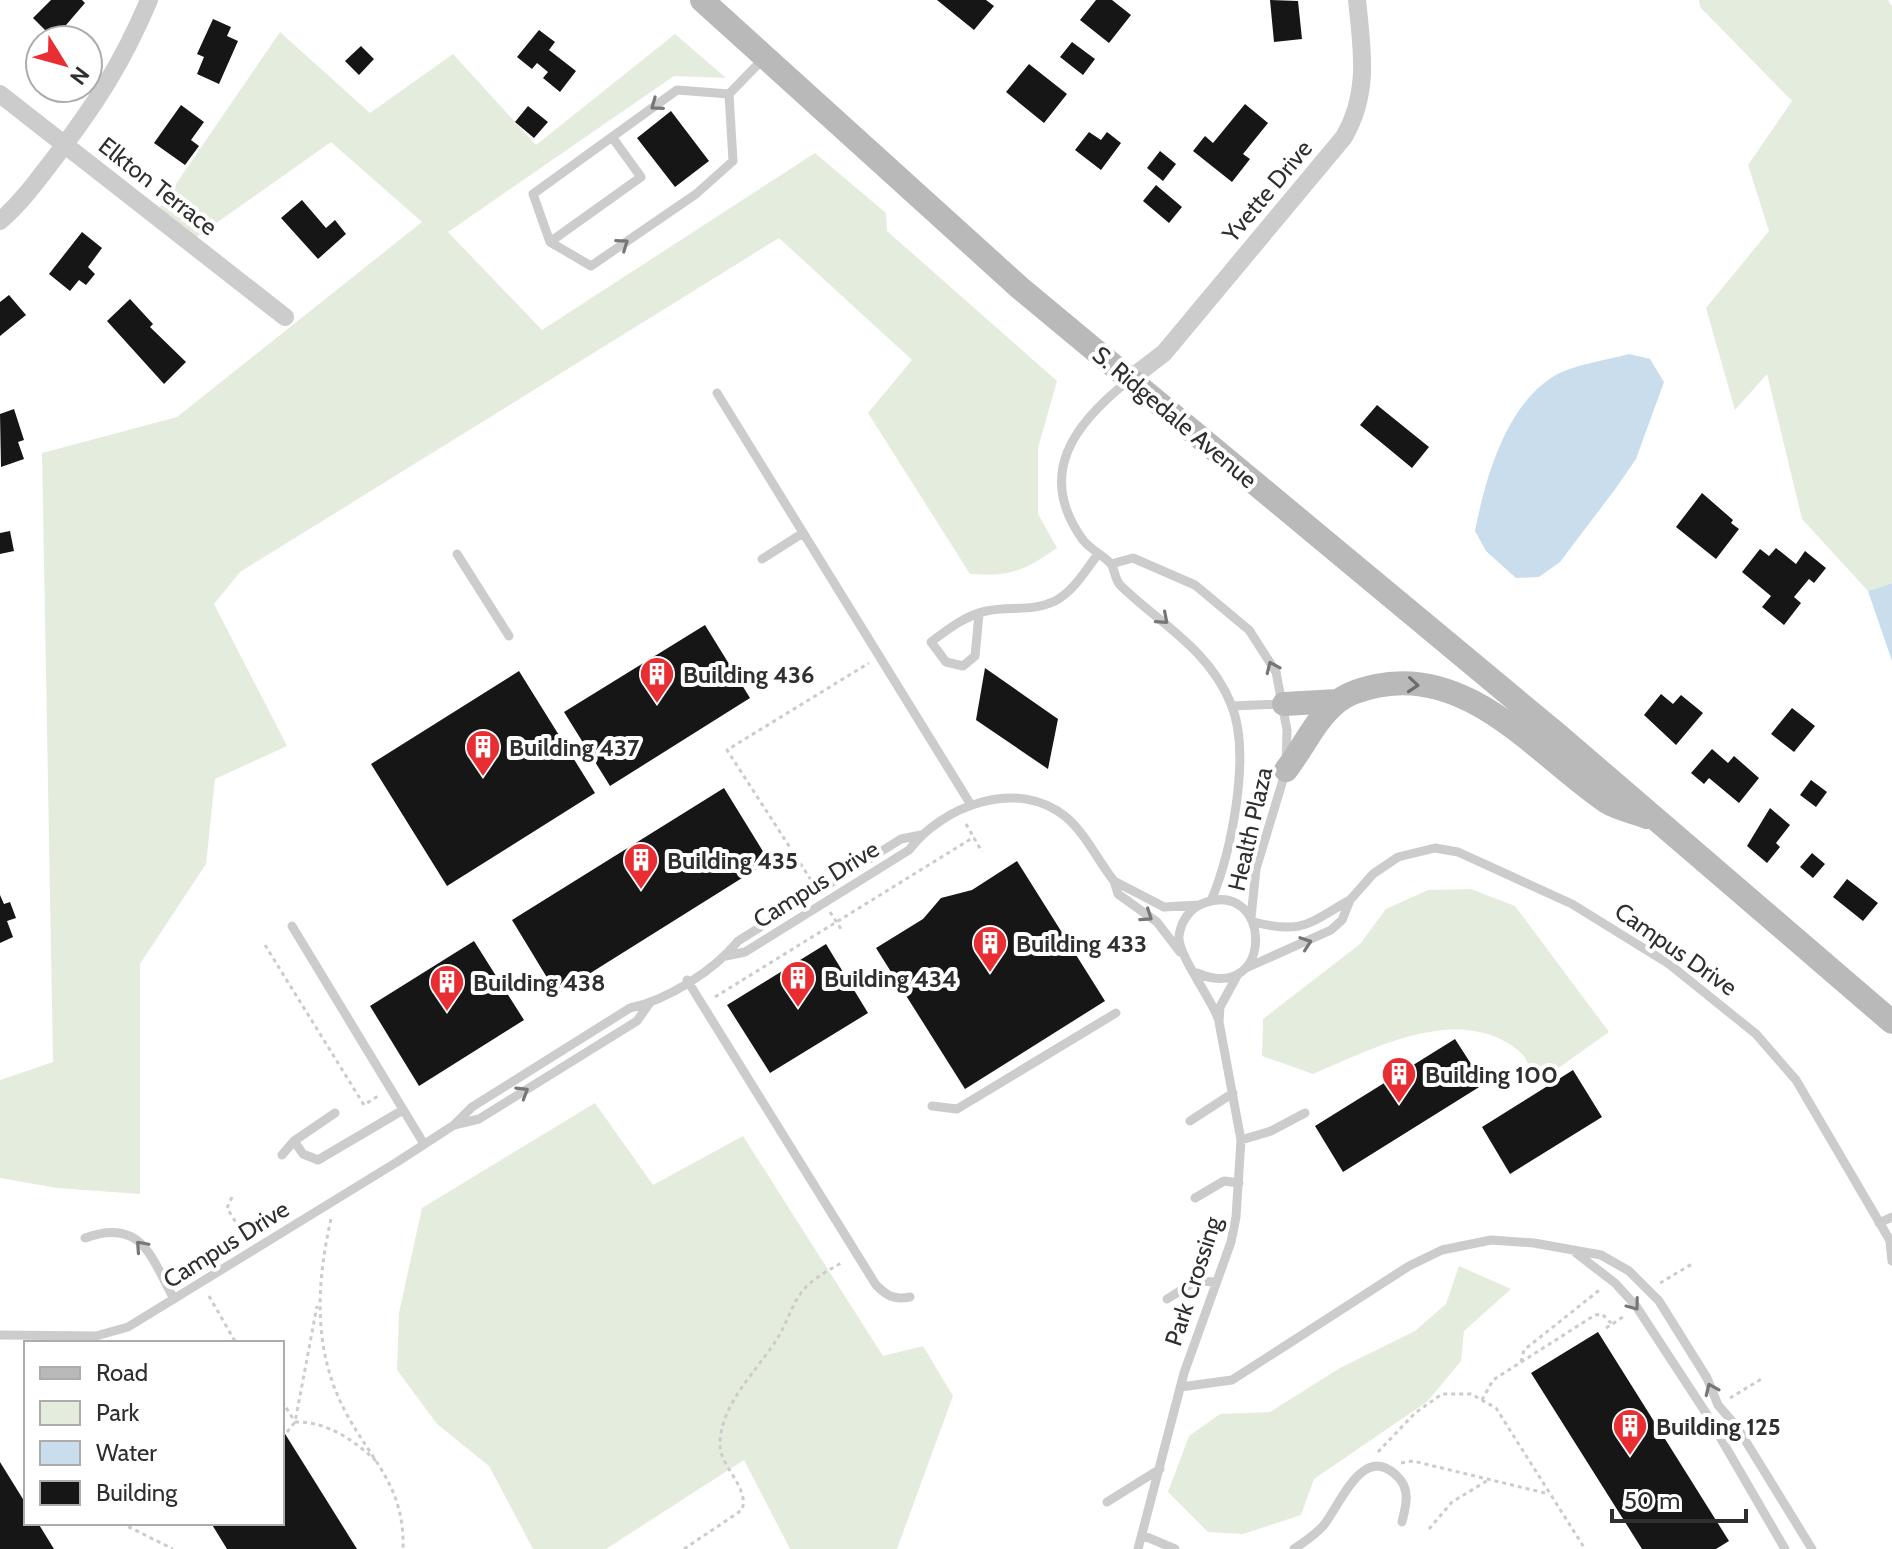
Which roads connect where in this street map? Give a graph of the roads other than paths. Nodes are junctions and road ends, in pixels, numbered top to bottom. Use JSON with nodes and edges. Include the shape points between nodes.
{"nodes":[{"id":1,"x":149,"y":0,"type":"edge"},
{"id":2,"x":702,"y":0,"type":"edge"},
{"id":3,"x":1357,"y":0,"type":"edge"},
{"id":4,"x":764,"y":58,"type":"junction"},
{"id":5,"x":0,"y":94,"type":"edge"},
{"id":6,"x":729,"y":94,"type":"junction"},
{"id":7,"x":612,"y":137,"type":"junction"},
{"id":8,"x":65,"y":145,"type":"junction"},
{"id":9,"x":0,"y":221,"type":"edge"},
{"id":10,"x":550,"y":242,"type":"junction"},
{"id":11,"x":285,"y":317,"type":"dead end"},
{"id":12,"x":1130,"y":379,"type":"junction"},
{"id":13,"x":717,"y":393,"type":"dead end"},
{"id":14,"x":803,"y":533,"type":"junction"},
{"id":15,"x":457,"y":554,"type":"dead end"},
{"id":16,"x":1098,"y":554,"type":"junction"},
{"id":17,"x":762,"y":559,"type":"dead end"},
{"id":18,"x":1111,"y":564,"type":"junction"},
{"id":19,"x":979,"y":614,"type":"junction"},
{"id":20,"x":509,"y":636,"type":"dead end"},
{"id":21,"x":1338,"y":701,"type":"junction"},
{"id":22,"x":1284,"y":704,"type":"junction"},
{"id":23,"x":1232,"y":706,"type":"junction"},
{"id":24,"x":1286,"y":770,"type":"junction"},
{"id":25,"x":971,"y":805,"type":"junction"},
{"id":26,"x":1660,"y":821,"type":"junction"},
{"id":27,"x":1114,"y":881,"type":"junction"},
{"id":28,"x":1350,"y":900,"type":"junction"},
{"id":29,"x":1211,"y":901,"type":"junction"},
{"id":30,"x":1199,"y":905,"type":"junction"},
{"id":31,"x":1252,"y":920,"type":"junction"},
{"id":32,"x":292,"y":926,"type":"dead end"},
{"id":33,"x":1180,"y":952,"type":"junction"},
{"id":34,"x":1242,"y":971,"type":"junction"},
{"id":35,"x":1197,"y":973,"type":"junction"},
{"id":36,"x":687,"y":980,"type":"junction"},
{"id":37,"x":650,"y":1003,"type":"junction"},
{"id":38,"x":1116,"y":1013,"type":"dead end"},
{"id":39,"x":1219,"y":1022,"type":"junction"},
{"id":40,"x":1892,"y":1022,"type":"edge"},
{"id":41,"x":1233,"y":1093,"type":"junction"},
{"id":42,"x":932,"y":1106,"type":"dead end"},
{"id":43,"x":403,"y":1110,"type":"junction"},
{"id":44,"x":335,"y":1113,"type":"dead end"},
{"id":45,"x":1305,"y":1113,"type":"dead end"},
{"id":46,"x":1190,"y":1121,"type":"dead end"},
{"id":47,"x":454,"y":1125,"type":"junction"},
{"id":48,"x":1241,"y":1140,"type":"junction"},
{"id":49,"x":294,"y":1141,"type":"junction"},
{"id":50,"x":424,"y":1144,"type":"junction"},
{"id":51,"x":282,"y":1155,"type":"dead end"},
{"id":52,"x":1239,"y":1183,"type":"junction"},
{"id":53,"x":1195,"y":1198,"type":"dead end"},
{"id":54,"x":1892,"y":1217,"type":"edge"},
{"id":55,"x":1879,"y":1223,"type":"junction"},
{"id":56,"x":85,"y":1238,"type":"dead end"},
{"id":57,"x":1891,"y":1243,"type":"edge"},
{"id":58,"x":1576,"y":1253,"type":"junction"},
{"id":59,"x":1892,"y":1261,"type":"edge"},
{"id":60,"x":1216,"y":1282,"type":"junction"},
{"id":61,"x":910,"y":1297,"type":"dead end"},
{"id":62,"x":174,"y":1299,"type":"junction"},
{"id":63,"x":1167,"y":1299,"type":"dead end"},
{"id":64,"x":111,"y":1333,"type":"junction"},
{"id":65,"x":0,"y":1335,"type":"edge"},
{"id":66,"x":116,"y":1341,"type":"edge"},
{"id":67,"x":1181,"y":1387,"type":"junction"},
{"id":68,"x":1160,"y":1469,"type":"junction"},
{"id":69,"x":1107,"y":1502,"type":"dead end"},
{"id":70,"x":1402,"y":1522,"type":"dead end"},
{"id":71,"x":1142,"y":1535,"type":"junction"},
{"id":72,"x":1810,"y":1548,"type":"edge"},
{"id":73,"x":1138,"y":1549,"type":"edge"},
{"id":74,"x":1175,"y":1549,"type":"edge"},
{"id":75,"x":1294,"y":1549,"type":"edge"},
{"id":76,"x":1785,"y":1549,"type":"edge"}],
"edges":[{"from":1,"to":8,"type":"street","via":[[112,81]]},
{"from":2,"to":4,"type":"main road","name":"S. Ridgedale Avenue"},
{"from":3,"to":12,"type":"street","name":"Yvette Drive","via":[[1364,80],[1344,137],[1164,353]]},
{"from":4,"to":6,"type":"lane"},
{"from":4,"to":12,"type":"main road","name":"S. Ridgedale Avenue"},
{"from":5,"to":8,"type":"street","name":"Elkton Terrace"},
{"from":6,"to":7,"type":"lane","one_way":true,"via":[[677,90]]},
{"from":10,"to":6,"type":"lane","one_way":true,"via":[[591,266],[696,194],[733,161]]},
{"from":7,"to":10,"type":"lane","via":[[533,194]]},
{"from":7,"to":10,"type":"lane","via":[[641,177]]},
{"from":8,"to":9,"type":"street"},
{"from":8,"to":11,"type":"street","name":"Elkton Terrace"},
{"from":12,"to":16,"type":"lane","name":"Health Plaza","via":[[1081,424],[1062,470],[1068,513]]},
{"from":12,"to":26,"type":"main road","name":"S. Ridgedale Avenue"},
{"from":13,"to":14,"type":"lane"},
{"from":14,"to":17,"type":"lane"},
{"from":14,"to":25,"type":"lane"},
{"from":15,"to":20,"type":"lane"},
{"from":16,"to":18,"type":"lane","name":"Health Plaza"},
{"from":16,"to":19,"type":"lane","via":[[1057,600],[1030,609]]},
{"from":22,"to":18,"type":"lane","name":"Health Plaza","one_way":true,"via":[[1263,648],[1231,612],[1195,585],[1151,564],[1133,558]]},
{"from":18,"to":23,"type":"lane","name":"Health Plaza","one_way":true,"via":[[1118,584],[1197,653]]},
{"from":19,"to":19,"type":"lane","via":[[931,642],[946,662],[969,663],[978,647]]},
{"from":21,"to":22,"type":"main road"},
{"from":21,"to":24,"type":"main road"},
{"from":21,"to":26,"type":"main road","one_way":true,"via":[[1359,690],[1410,684],[1468,700],[1505,721],[1610,804]]},
{"from":22,"to":23,"type":"lane"},
{"from":22,"to":24,"type":"lane","name":"Health Plaza"},
{"from":23,"to":29,"type":"lane","name":"Health Plaza","via":[[1238,729],[1235,800],[1224,871]]},
{"from":24,"to":31,"type":"lane","name":"Health Plaza","via":[[1256,869]]},
{"from":25,"to":27,"type":"lane","name":"Campus Drive","via":[[1002,799],[1051,808],[1074,825]]},
{"from":25,"to":36,"type":"lane","name":"Campus Drive","via":[[921,835],[901,839],[738,941],[726,956]]},
{"from":26,"to":40,"type":"main road","name":"S. Ridgedale Avenue"},
{"from":27,"to":30,"type":"lane","name":"Campus Drive","via":[[1164,907]]},
{"from":27,"to":33,"type":"lane","name":"Campus Drive","one_way":true,"via":[[1118,894],[1157,922]]},
{"from":28,"to":31,"type":"lane","name":"Campus Drive","via":[[1300,927]]},
{"from":34,"to":28,"type":"lane","name":"Campus Drive","one_way":true,"via":[[1321,937],[1342,920]]},
{"from":28,"to":55,"type":"lane","name":"Campus Drive","via":[[1386,864],[1435,848],[1471,857],[1619,931],[1711,994],[1779,1060],[1796,1080]]},
{"from":29,"to":30,"type":"lane"},
{"from":29,"to":31,"type":"lane","via":[[1236,905]]},
{"from":30,"to":33,"type":"lane","via":[[1182,925]]},
{"from":31,"to":34,"type":"lane","via":[[1258,938],[1255,955]]},
{"from":32,"to":43,"type":"lane"},
{"from":33,"to":35,"type":"lane"},
{"from":34,"to":35,"type":"lane","via":[[1222,979]]},
{"from":34,"to":39,"type":"lane","via":[[1220,1007]]},
{"from":35,"to":39,"type":"lane","name":"Park Crossing"},
{"from":36,"to":37,"type":"lane","name":"Campus Drive"},
{"from":36,"to":61,"type":"lane","via":[[876,1285],[887,1295]]},
{"from":37,"to":47,"type":"lane","name":"Campus Drive","via":[[630,1008],[591,1032],[472,1107]]},
{"from":47,"to":37,"type":"lane","name":"Campus Drive","one_way":true,"via":[[479,1119],[560,1069],[637,1021]]},
{"from":38,"to":42,"type":"lane","via":[[957,1109]]},
{"from":39,"to":41,"type":"lane","name":"Park Crossing"},
{"from":41,"to":46,"type":"lane"},
{"from":41,"to":48,"type":"lane","name":"Park Crossing"},
{"from":43,"to":49,"type":"lane","via":[[318,1160],[303,1154]]},
{"from":43,"to":50,"type":"lane"},
{"from":44,"to":49,"type":"lane"},
{"from":45,"to":48,"type":"lane"},
{"from":47,"to":50,"type":"lane","name":"Campus Drive"},
{"from":48,"to":52,"type":"lane","name":"Park Crossing"},
{"from":49,"to":51,"type":"lane"},
{"from":50,"to":62,"type":"lane","name":"Campus Drive"},
{"from":52,"to":53,"type":"lane","via":[[1224,1181]]},
{"from":52,"to":60,"type":"lane","name":"Park Crossing","via":[[1231,1242]]},
{"from":54,"to":55,"type":"lane"},
{"from":55,"to":57,"type":"lane","name":"Campus Drive"},
{"from":62,"to":56,"type":"lane","one_way":true,"via":[[136,1238],[107,1230]]},
{"from":57,"to":59,"type":"lane","name":"Campus Drive"},
{"from":58,"to":67,"type":"lane","via":[[1491,1240],[1442,1250],[1232,1380]]},
{"from":72,"to":58,"type":"lane","one_way":true,"via":[[1651,1291],[1601,1255]]},
{"from":58,"to":76,"type":"lane","one_way":true,"via":[[1631,1299],[1706,1413]]},
{"from":60,"to":63,"type":"lane","via":[[1196,1281]]},
{"from":60,"to":67,"type":"lane","name":"Park Crossing"},
{"from":62,"to":64,"type":"lane","name":"Campus Drive"},
{"from":64,"to":65,"type":"lane","name":"Campus Drive"},
{"from":64,"to":66,"type":"lane"},
{"from":67,"to":68,"type":"lane","name":"Park Crossing"},
{"from":68,"to":69,"type":"lane"},
{"from":68,"to":71,"type":"lane","name":"Park Crossing"},
{"from":70,"to":75,"type":"lane","via":[[1405,1486],[1382,1467],[1363,1470],[1350,1480],[1321,1529]]},
{"from":71,"to":73,"type":"lane","name":"Park Crossing"},
{"from":71,"to":74,"type":"lane"}]}
